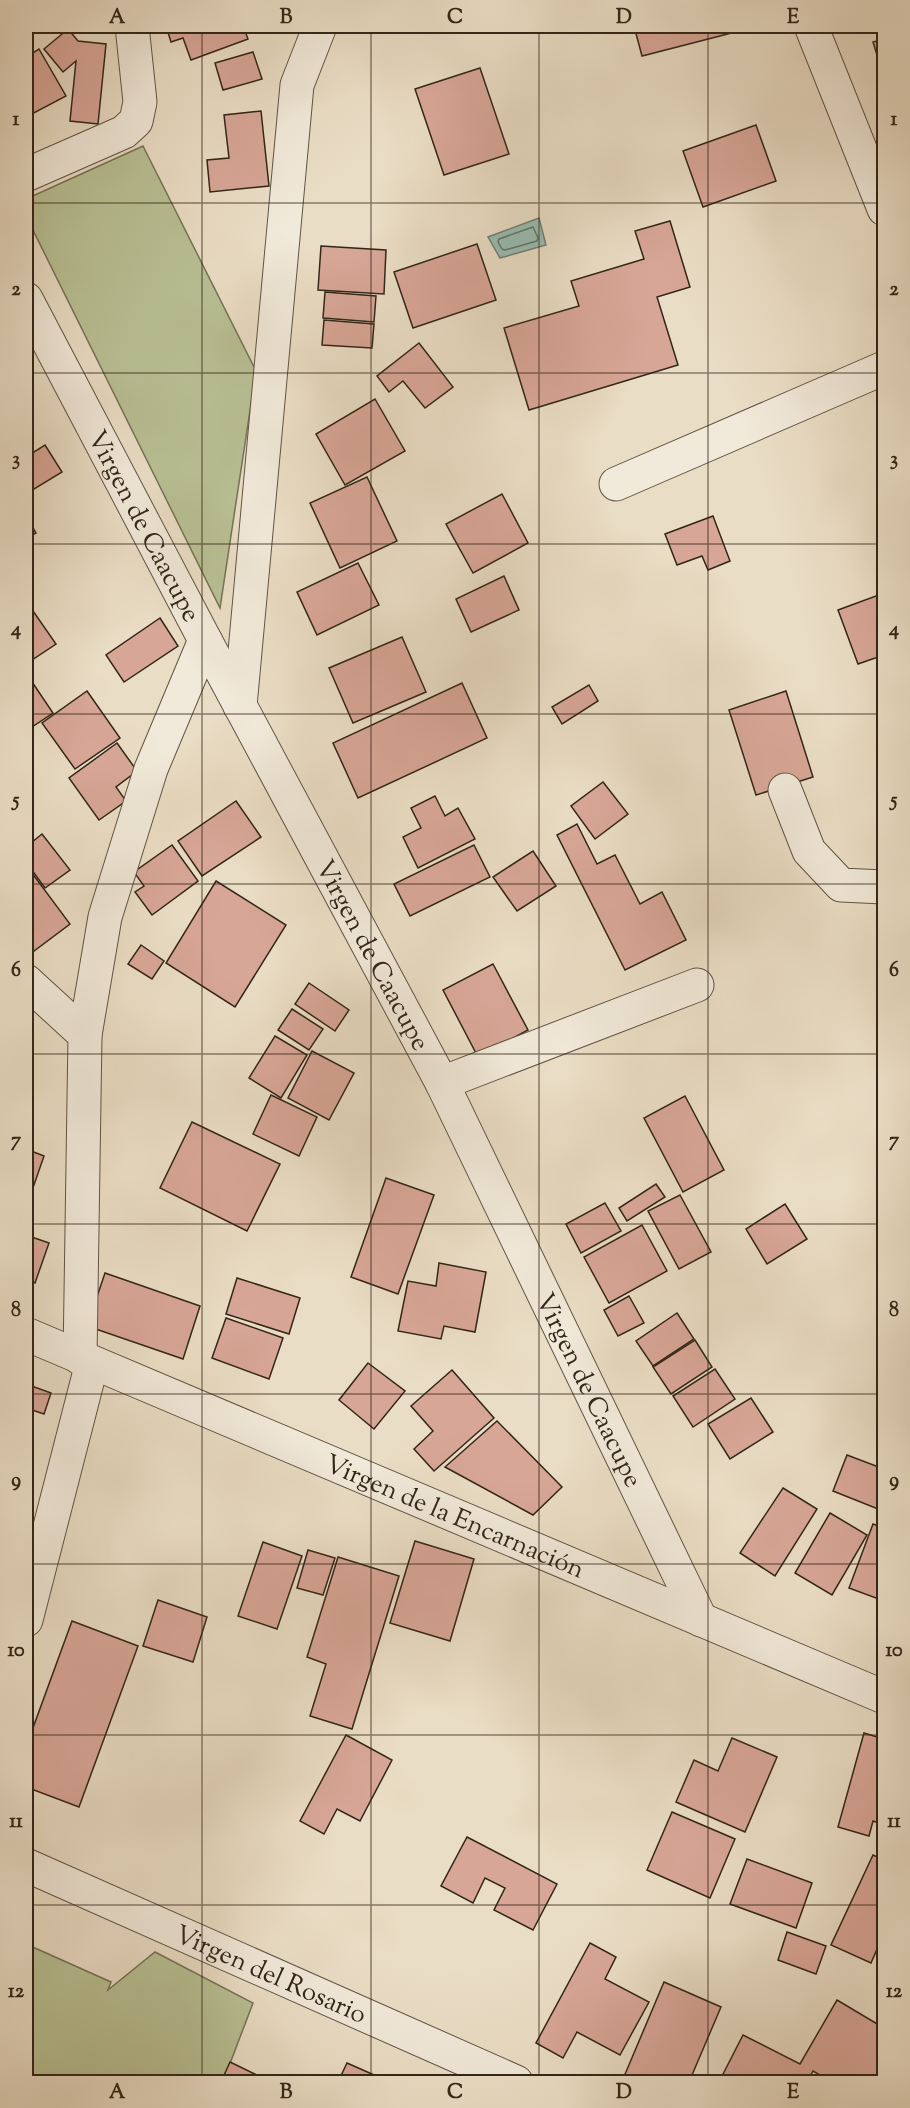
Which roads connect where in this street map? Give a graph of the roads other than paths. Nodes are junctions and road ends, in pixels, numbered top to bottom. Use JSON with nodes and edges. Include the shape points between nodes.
{"nodes":[{"id":1,"x":132,"y":26,"type":"edge"},
{"id":2,"x":320,"y":26,"type":"edge"},
{"id":3,"x":811,"y":26,"type":"edge"},
{"id":4,"x":26,"y":175,"type":"edge"},
{"id":5,"x":885,"y":209,"type":"edge"},
{"id":6,"x":26,"y":299,"type":"edge"},
{"id":7,"x":885,"y":368,"type":"edge"},
{"id":8,"x":616,"y":484,"type":"dead end"},
{"id":9,"x":205,"y":640,"type":"junction"},
{"id":10,"x":240,"y":706,"type":"junction"},
{"id":11,"x":785,"y":790,"type":"dead end"},
{"id":12,"x":885,"y":887,"type":"edge"},
{"id":13,"x":26,"y":981,"type":"edge"},
{"id":14,"x":697,"y":985,"type":"dead end"},
{"id":15,"x":85,"y":1035,"type":"junction"},
{"id":16,"x":442,"y":1083,"type":"junction"},
{"id":17,"x":26,"y":1334,"type":"edge"},
{"id":18,"x":86,"y":1361,"type":"junction"},
{"id":19,"x":26,"y":1620,"type":"edge"},
{"id":20,"x":701,"y":1620,"type":"junction"},
{"id":21,"x":885,"y":1697,"type":"edge"},
{"id":22,"x":26,"y":1865,"type":"edge"},
{"id":23,"x":516,"y":2082,"type":"edge"}],
"edges":[{"from":1,"to":4,"type":"street","via":[[140,102],[136,121],[124,132]]},
{"from":2,"to":10,"type":"street","via":[[297,85]]},
{"from":3,"to":5,"type":"street"},
{"from":6,"to":9,"type":"street","name":"Virgen de Caacupe"},
{"from":7,"to":8,"type":"street"},
{"from":9,"to":10,"type":"street","name":"Virgen de Caacupe"},
{"from":9,"to":15,"type":"street","via":[[152,769],[108,906]]},
{"from":10,"to":16,"type":"street","name":"Virgen de Caacupe"},
{"from":11,"to":12,"type":"street","via":[[809,850],[841,885]]},
{"from":13,"to":15,"type":"street"},
{"from":14,"to":16,"type":"street"},
{"from":15,"to":18,"type":"street"},
{"from":16,"to":20,"type":"street","name":"Virgen de Caacupe"},
{"from":17,"to":18,"type":"street","name":"Virgen de la Encarnación"},
{"from":18,"to":19,"type":"street"},
{"from":18,"to":20,"type":"street","name":"Virgen de la Encarnación"},
{"from":20,"to":21,"type":"street","name":"Virgen de la Encarnación"},
{"from":22,"to":23,"type":"street","name":"Virgen del Rosario"}]}
